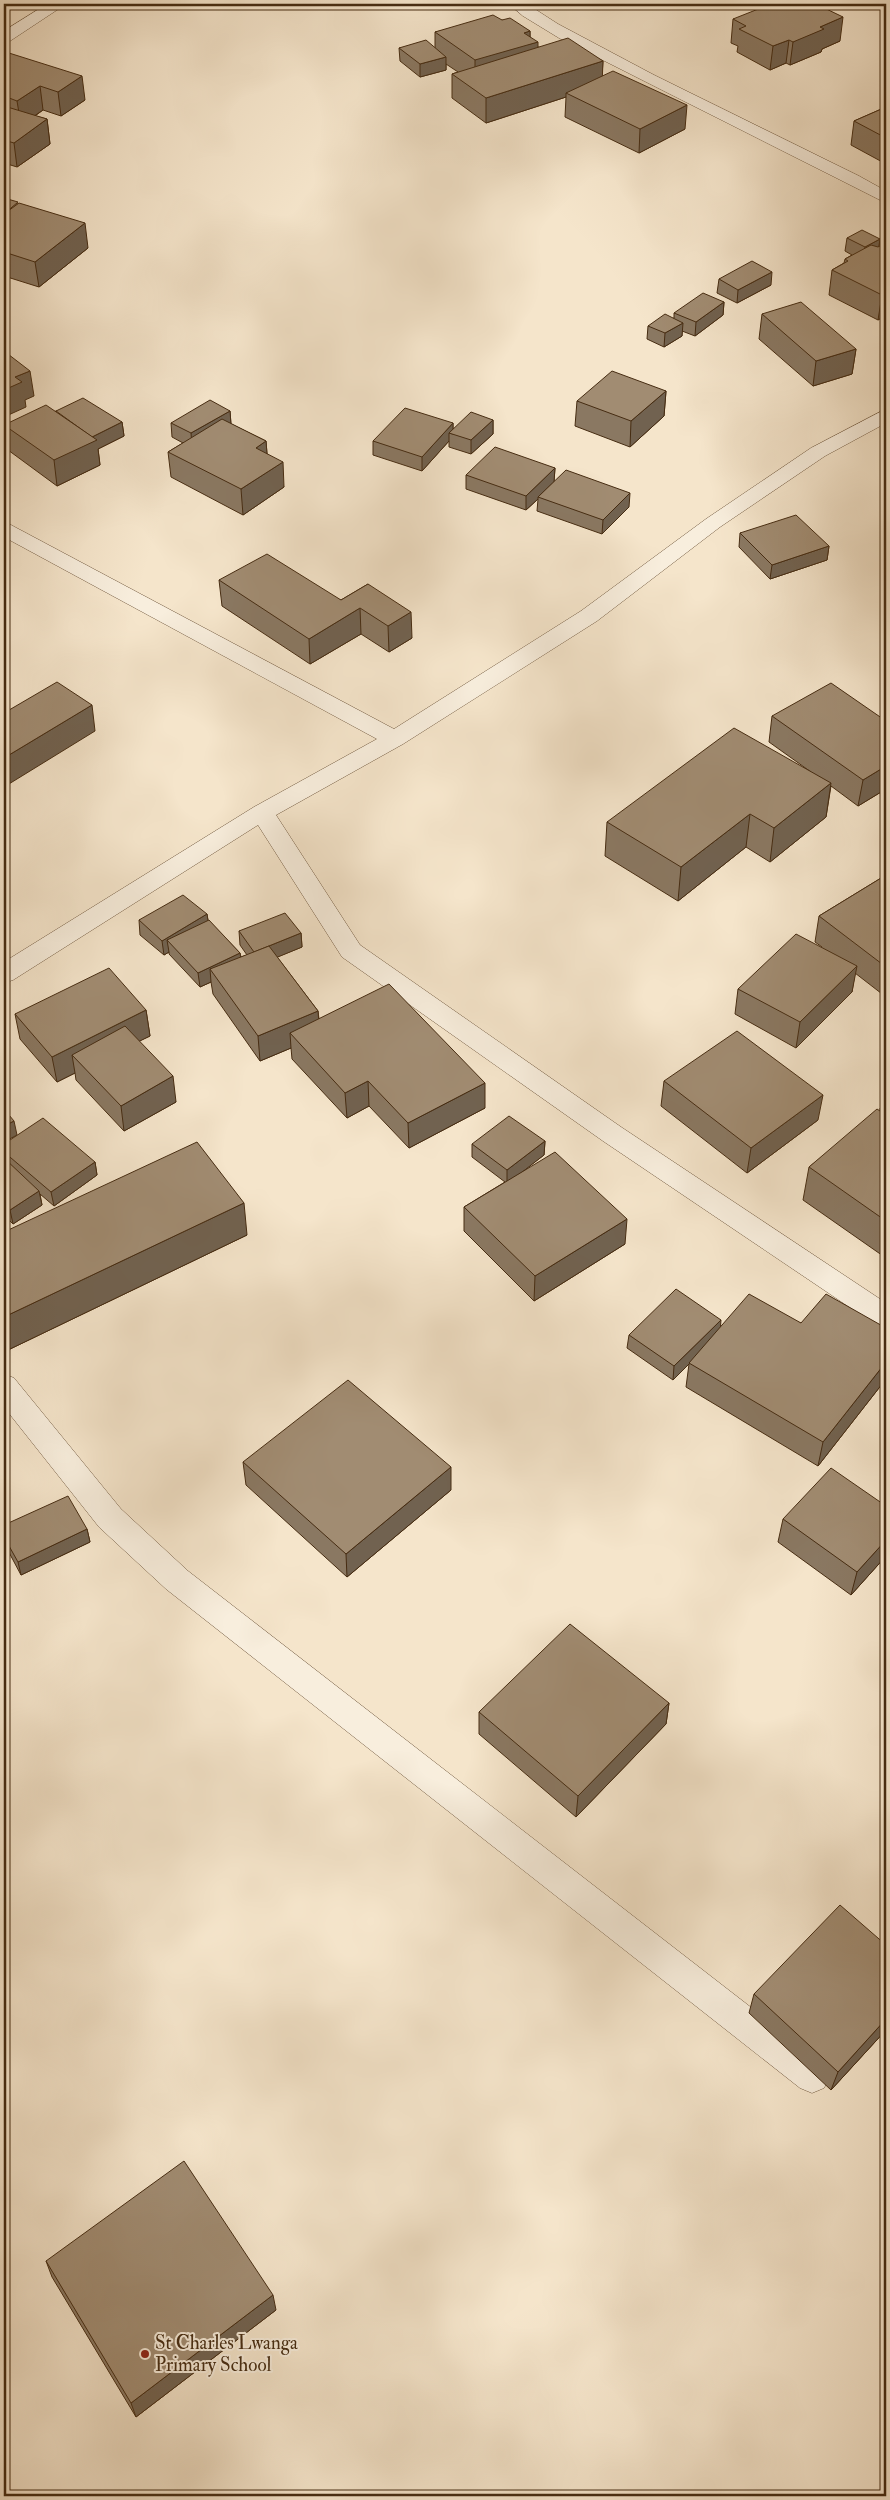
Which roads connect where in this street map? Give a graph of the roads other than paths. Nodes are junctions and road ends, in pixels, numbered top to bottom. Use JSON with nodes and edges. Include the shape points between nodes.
{"nodes":[{"id":1,"x":58,"y":4,"type":"edge"},
{"id":2,"x":516,"y":4,"type":"edge"},
{"id":3,"x":4,"y":38,"type":"edge"},
{"id":4,"x":886,"y":198,"type":"edge"},
{"id":5,"x":886,"y":415,"type":"edge"},
{"id":6,"x":5,"y":531,"type":"edge"},
{"id":7,"x":395,"y":739,"type":"junction"},
{"id":8,"x":262,"y":812,"type":"junction"},
{"id":9,"x":4,"y":974,"type":"edge"},
{"id":10,"x":886,"y":1317,"type":"edge"},
{"id":11,"x":4,"y":1386,"type":"edge"},
{"id":12,"x":812,"y":2076,"type":"edge"}],
"edges":[{"from":1,"to":3,"type":"street"},
{"from":2,"to":4,"type":"street","via":[[538,20],[664,88],[830,167]]},
{"from":5,"to":7,"type":"street","via":[[818,452],[713,523],[588,616]]},
{"from":6,"to":7,"type":"street"},
{"from":7,"to":8,"type":"street"},
{"from":8,"to":9,"type":"street"},
{"from":8,"to":10,"type":"street","via":[[351,951],[612,1134]]},
{"from":11,"to":12,"type":"street","via":[[110,1518],[177,1580]]}]}
